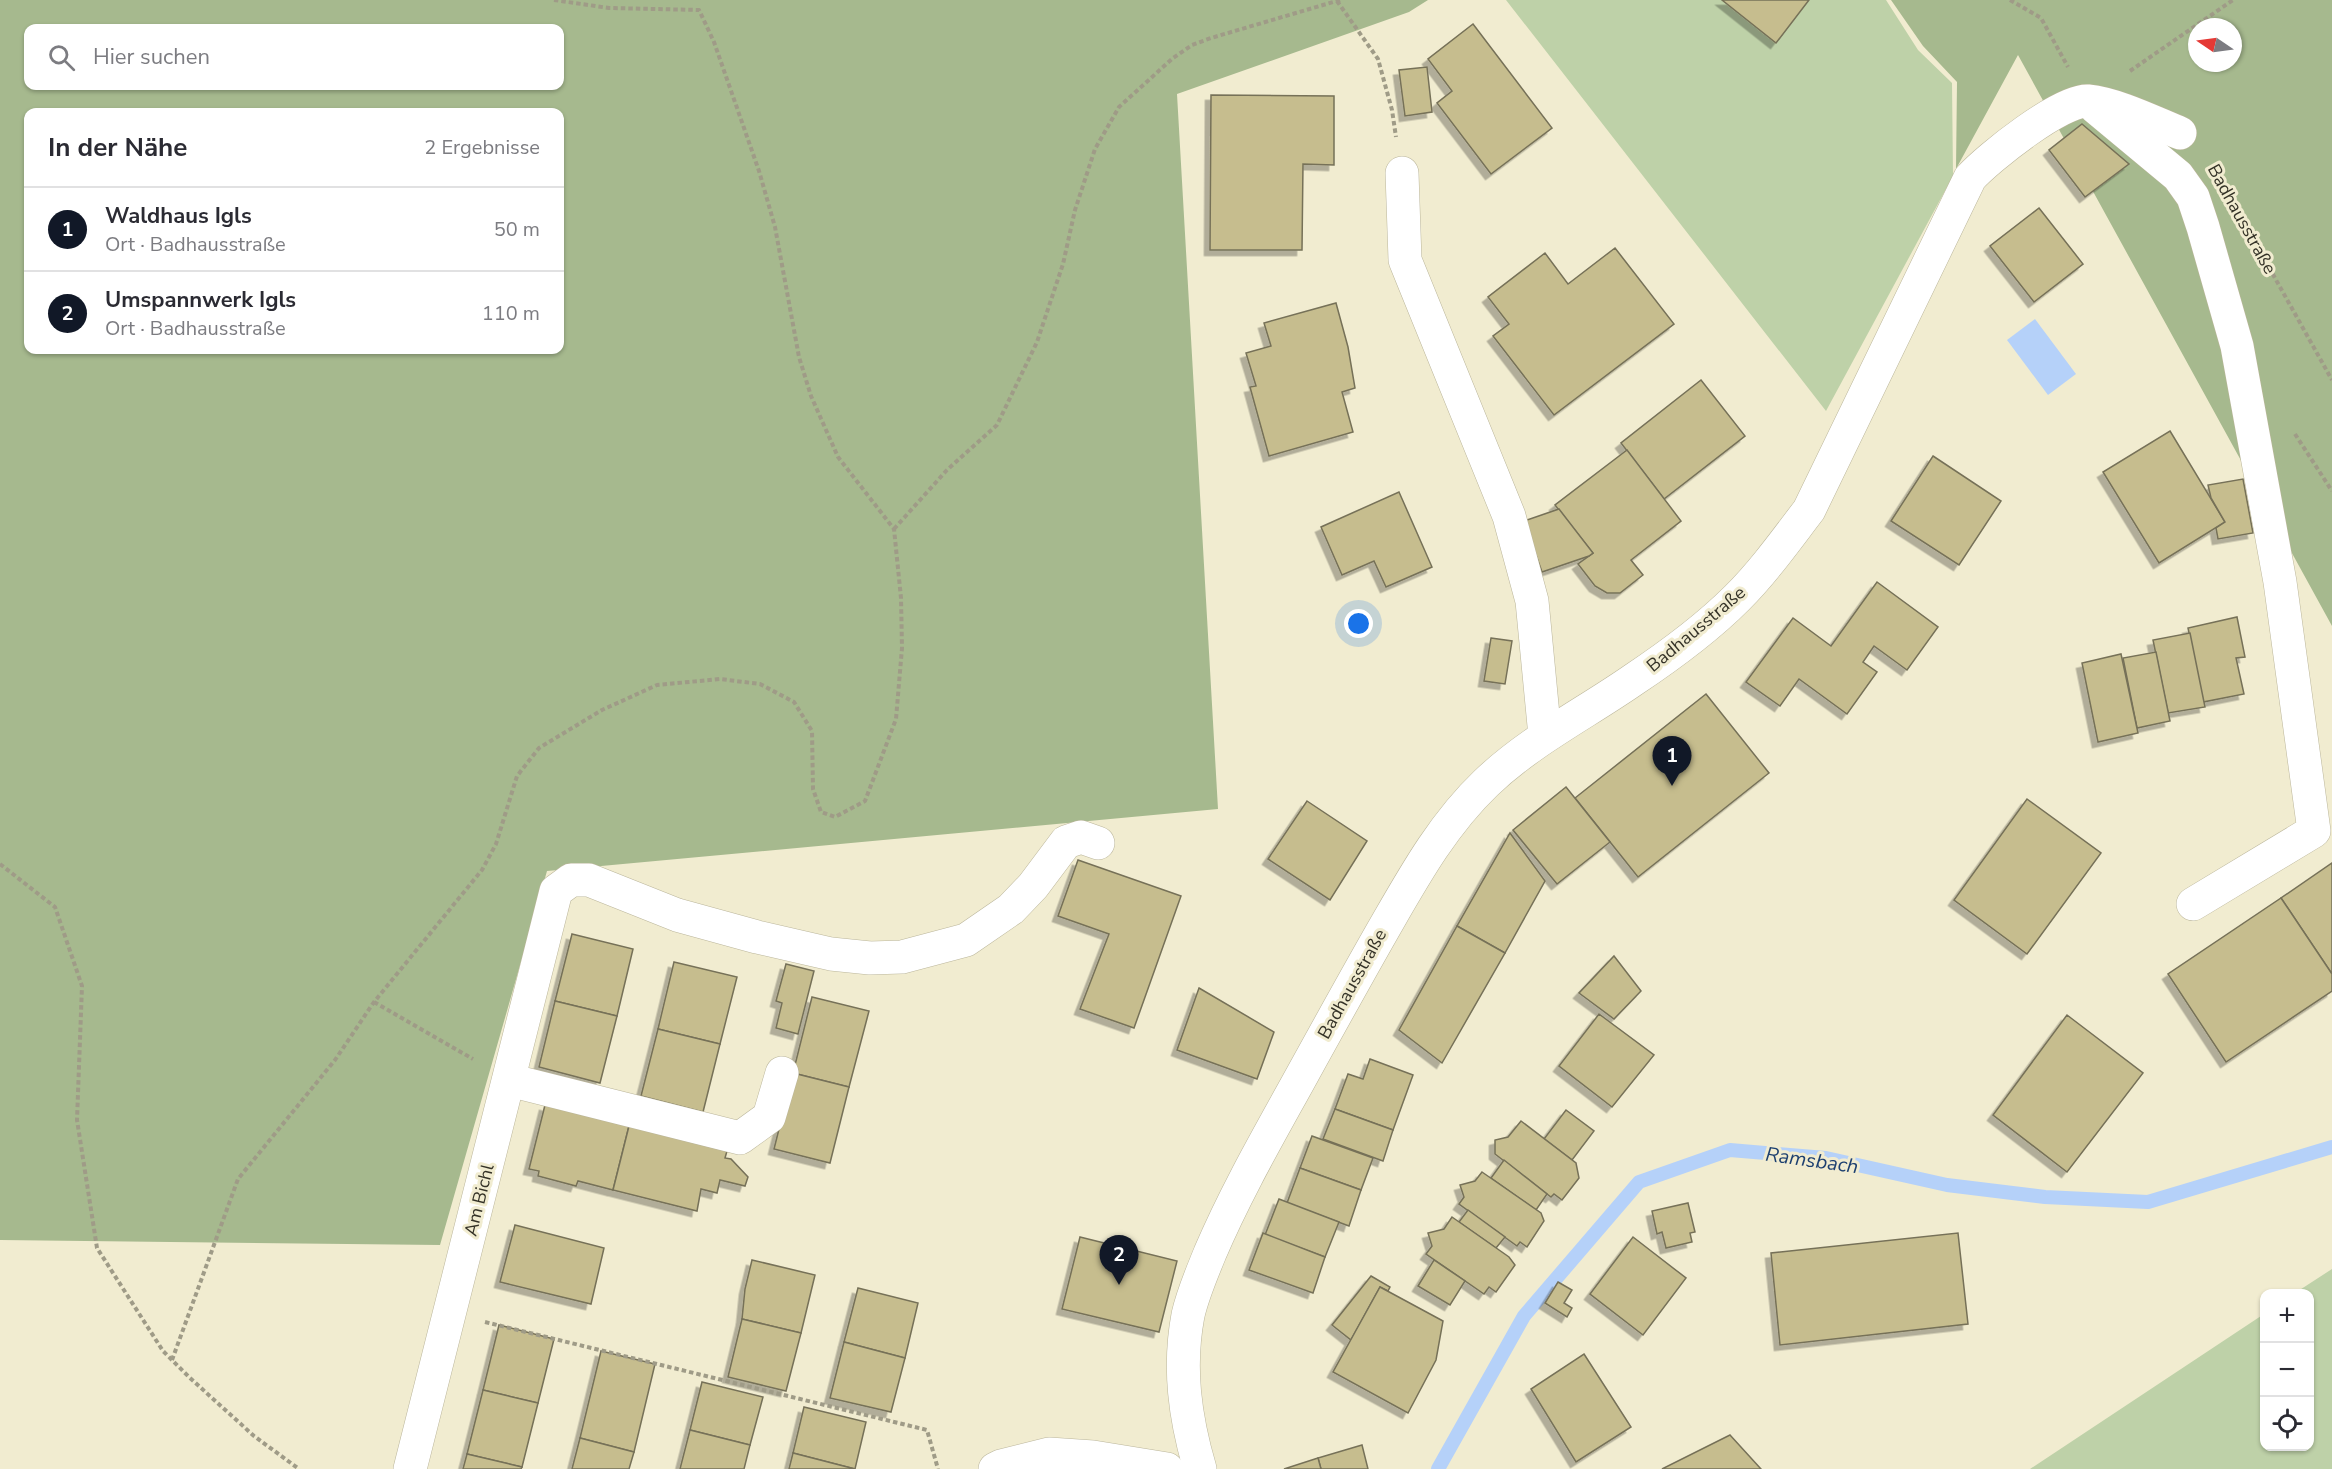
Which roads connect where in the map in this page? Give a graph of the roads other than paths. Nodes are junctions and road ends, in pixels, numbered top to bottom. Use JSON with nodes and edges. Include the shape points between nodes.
{"nodes":[{"id":1,"x":2086,"y":100,"type":"junction"},
{"id":2,"x":2180,"y":133,"type":"dead end"},
{"id":3,"x":1402,"y":173,"type":"road end"},
{"id":4,"x":1545,"y":736,"type":"junction"},
{"id":5,"x":1098,"y":843,"type":"dead end"},
{"id":6,"x":2193,"y":904,"type":"dead end"},
{"id":7,"x":782,"y":1073,"type":"dead end"},
{"id":8,"x":509,"y":1080,"type":"junction"},
{"id":9,"x":410,"y":1469,"type":"edge"},
{"id":10,"x":995,"y":1469,"type":"edge"},
{"id":11,"x":1167,"y":1469,"type":"edge"},
{"id":12,"x":1200,"y":1469,"type":"edge"}],
"edges":[{"from":1,"to":2,"type":"street"},
{"from":1,"to":4,"type":"street","name":"Badhausstraße","via":[[2029,129],[1970,178],[1809,510],[1774,557],[1735,600],[1673,652]]},
{"from":1,"to":6,"type":"street","via":[[2178,177],[2193,197],[2203,227],[2237,346],[2280,582],[2314,831]]},
{"from":3,"to":4,"type":"street","via":[[1405,260],[1509,516],[1532,601]]},
{"from":4,"to":12,"type":"street","name":"Badhausstraße","via":[[1484,784],[1420,866],[1249,1172],[1218,1236],[1195,1290],[1183,1356],[1184,1401]]},
{"from":5,"to":8,"type":"street","name":"Am Bichl","via":[[1081,837],[1066,842],[1011,909],[966,940],[902,957],[831,954],[677,915],[589,880],[571,880],[556,891]]},
{"from":7,"to":8,"type":"street","via":[[769,1117],[740,1138]]},
{"from":8,"to":9,"type":"street","name":"Am Bichl"},
{"from":10,"to":11,"type":"street","via":[[1049,1454]]}]}
